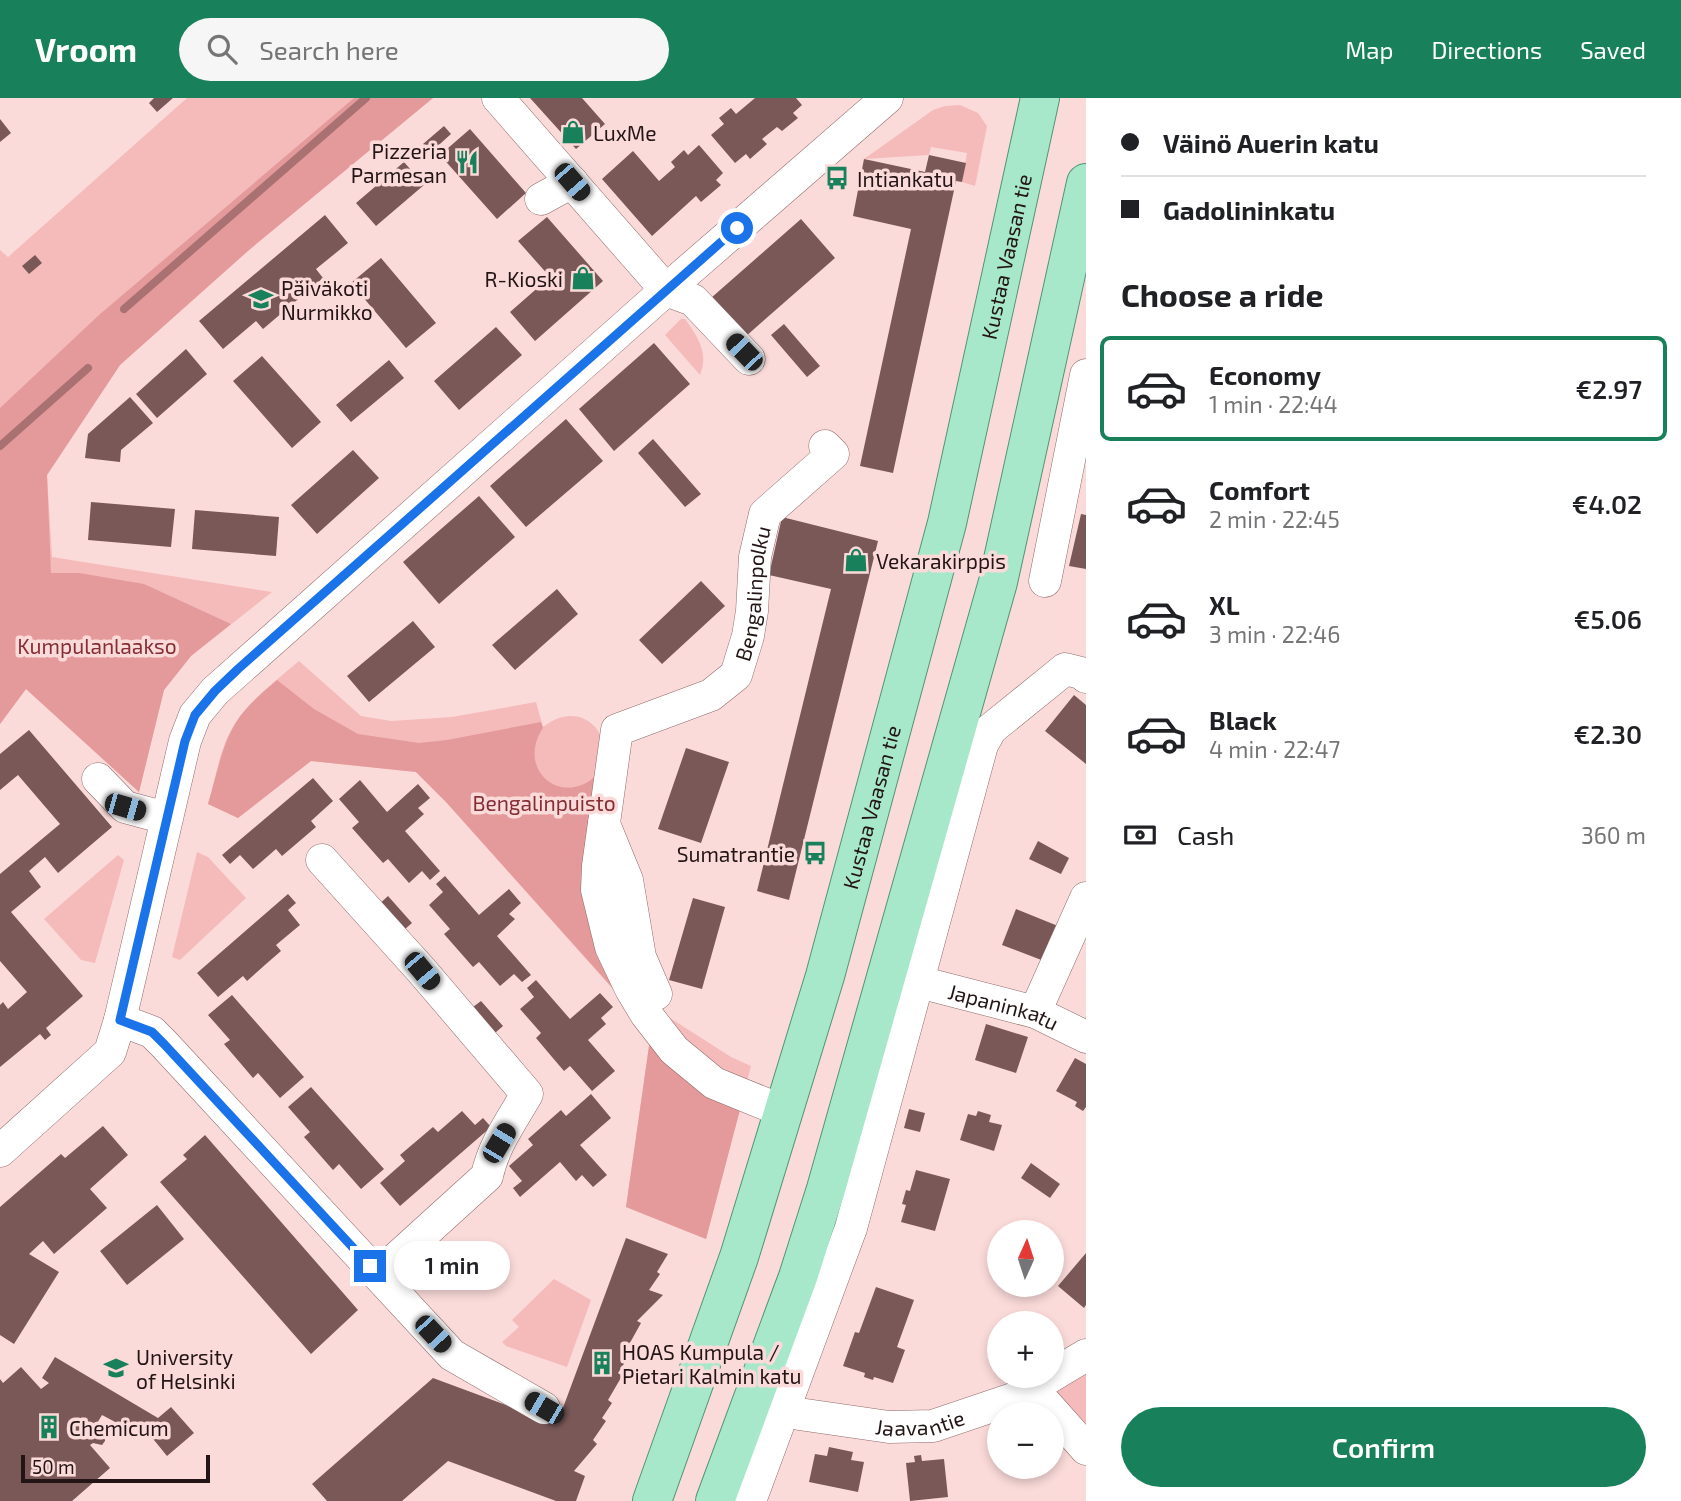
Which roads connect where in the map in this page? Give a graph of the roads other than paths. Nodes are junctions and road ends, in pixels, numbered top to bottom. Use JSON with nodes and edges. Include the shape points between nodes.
{"nodes":[{"id":1,"x":498,"y":98,"type":"edge"},
{"id":2,"x":887,"y":98,"type":"edge"},
{"id":3,"x":1040,"y":98,"type":"edge"},
{"id":4,"x":572,"y":182,"type":"junction"},
{"id":5,"x":1086,"y":183,"type":"edge"},
{"id":6,"x":541,"y":199,"type":"dead end"},
{"id":7,"x":666,"y":290,"type":"junction"},
{"id":8,"x":749,"y":359,"type":"dead end"},
{"id":9,"x":1086,"y":375,"type":"edge"},
{"id":10,"x":825,"y":446,"type":"dead end"},
{"id":11,"x":1045,"y":581,"type":"dead end"},
{"id":12,"x":1076,"y":673,"type":"edge"},
{"id":13,"x":99,"y":779,"type":"dead end"},
{"id":14,"x":166,"y":818,"type":"junction"},
{"id":15,"x":322,"y":860,"type":"dead end"},
{"id":16,"x":1086,"y":898,"type":"edge"},
{"id":17,"x":919,"y":982,"type":"junction"},
{"id":18,"x":1035,"y":1012,"type":"junction"},
{"id":19,"x":120,"y":1020,"type":"junction"},
{"id":20,"x":1086,"y":1037,"type":"edge"},
{"id":21,"x":785,"y":1112,"type":"junction"},
{"id":22,"x":0,"y":1151,"type":"edge"},
{"id":23,"x":374,"y":1270,"type":"junction"},
{"id":24,"x":1086,"y":1355,"type":"edge"},
{"id":25,"x":1064,"y":1368,"type":"edge"},
{"id":26,"x":1032,"y":1388,"type":"joint"},
{"id":27,"x":544,"y":1408,"type":"dead end"},
{"id":28,"x":782,"y":1409,"type":"junction"},
{"id":29,"x":1086,"y":1449,"type":"edge"},
{"id":30,"x":652,"y":1501,"type":"edge"},
{"id":31,"x":715,"y":1501,"type":"edge"},
{"id":32,"x":750,"y":1501,"type":"edge"}],
"edges":[{"from":1,"to":4,"type":"street"},
{"from":2,"to":7,"type":"street"},
{"from":3,"to":21,"type":"main road","name":"Kustaa Vaasan tie","via":[[947,523]]},
{"from":4,"to":6,"type":"street"},
{"from":4,"to":7,"type":"street"},
{"from":5,"to":31,"type":"main road","via":[[998,582],[884,990],[802,1264]]},
{"from":7,"to":8,"type":"street","via":[[693,300]]},
{"from":7,"to":14,"type":"street","via":[[215,691],[195,715]]},
{"from":9,"to":11,"type":"street"},
{"from":10,"to":21,"type":"street","name":"Bengalinpolku","via":[[833,454],[765,514],[755,557],[748,636],[736,675],[711,695],[617,730],[598,866],[597,890],[611,947],[631,989],[665,1039],[714,1083]]},
{"from":12,"to":17,"type":"street","via":[[991,729],[982,745]]},
{"from":13,"to":14,"type":"street","via":[[125,807]]},
{"from":14,"to":19,"type":"street"},
{"from":15,"to":23,"type":"street","via":[[527,1094],[486,1176]]},
{"from":16,"to":18,"type":"street"},
{"from":17,"to":18,"type":"street","name":"Japaninkatu"},
{"from":17,"to":28,"type":"street","via":[[851,1228]]},
{"from":18,"to":20,"type":"street","name":"Japaninkatu"},
{"from":19,"to":22,"type":"street","via":[[110,1052]]},
{"from":19,"to":23,"type":"street","via":[[152,1032]]},
{"from":21,"to":30,"type":"main road","name":"Kustaa Vaasan tie"},
{"from":23,"to":27,"type":"street","via":[[452,1355]]},
{"from":24,"to":25,"type":"street","name":"Jaavantie"},
{"from":26,"to":28,"type":"street","name":"Jaavantie","via":[[933,1426],[889,1427]]},
{"from":26,"to":29,"type":"street"},
{"from":28,"to":32,"type":"street"}]}
